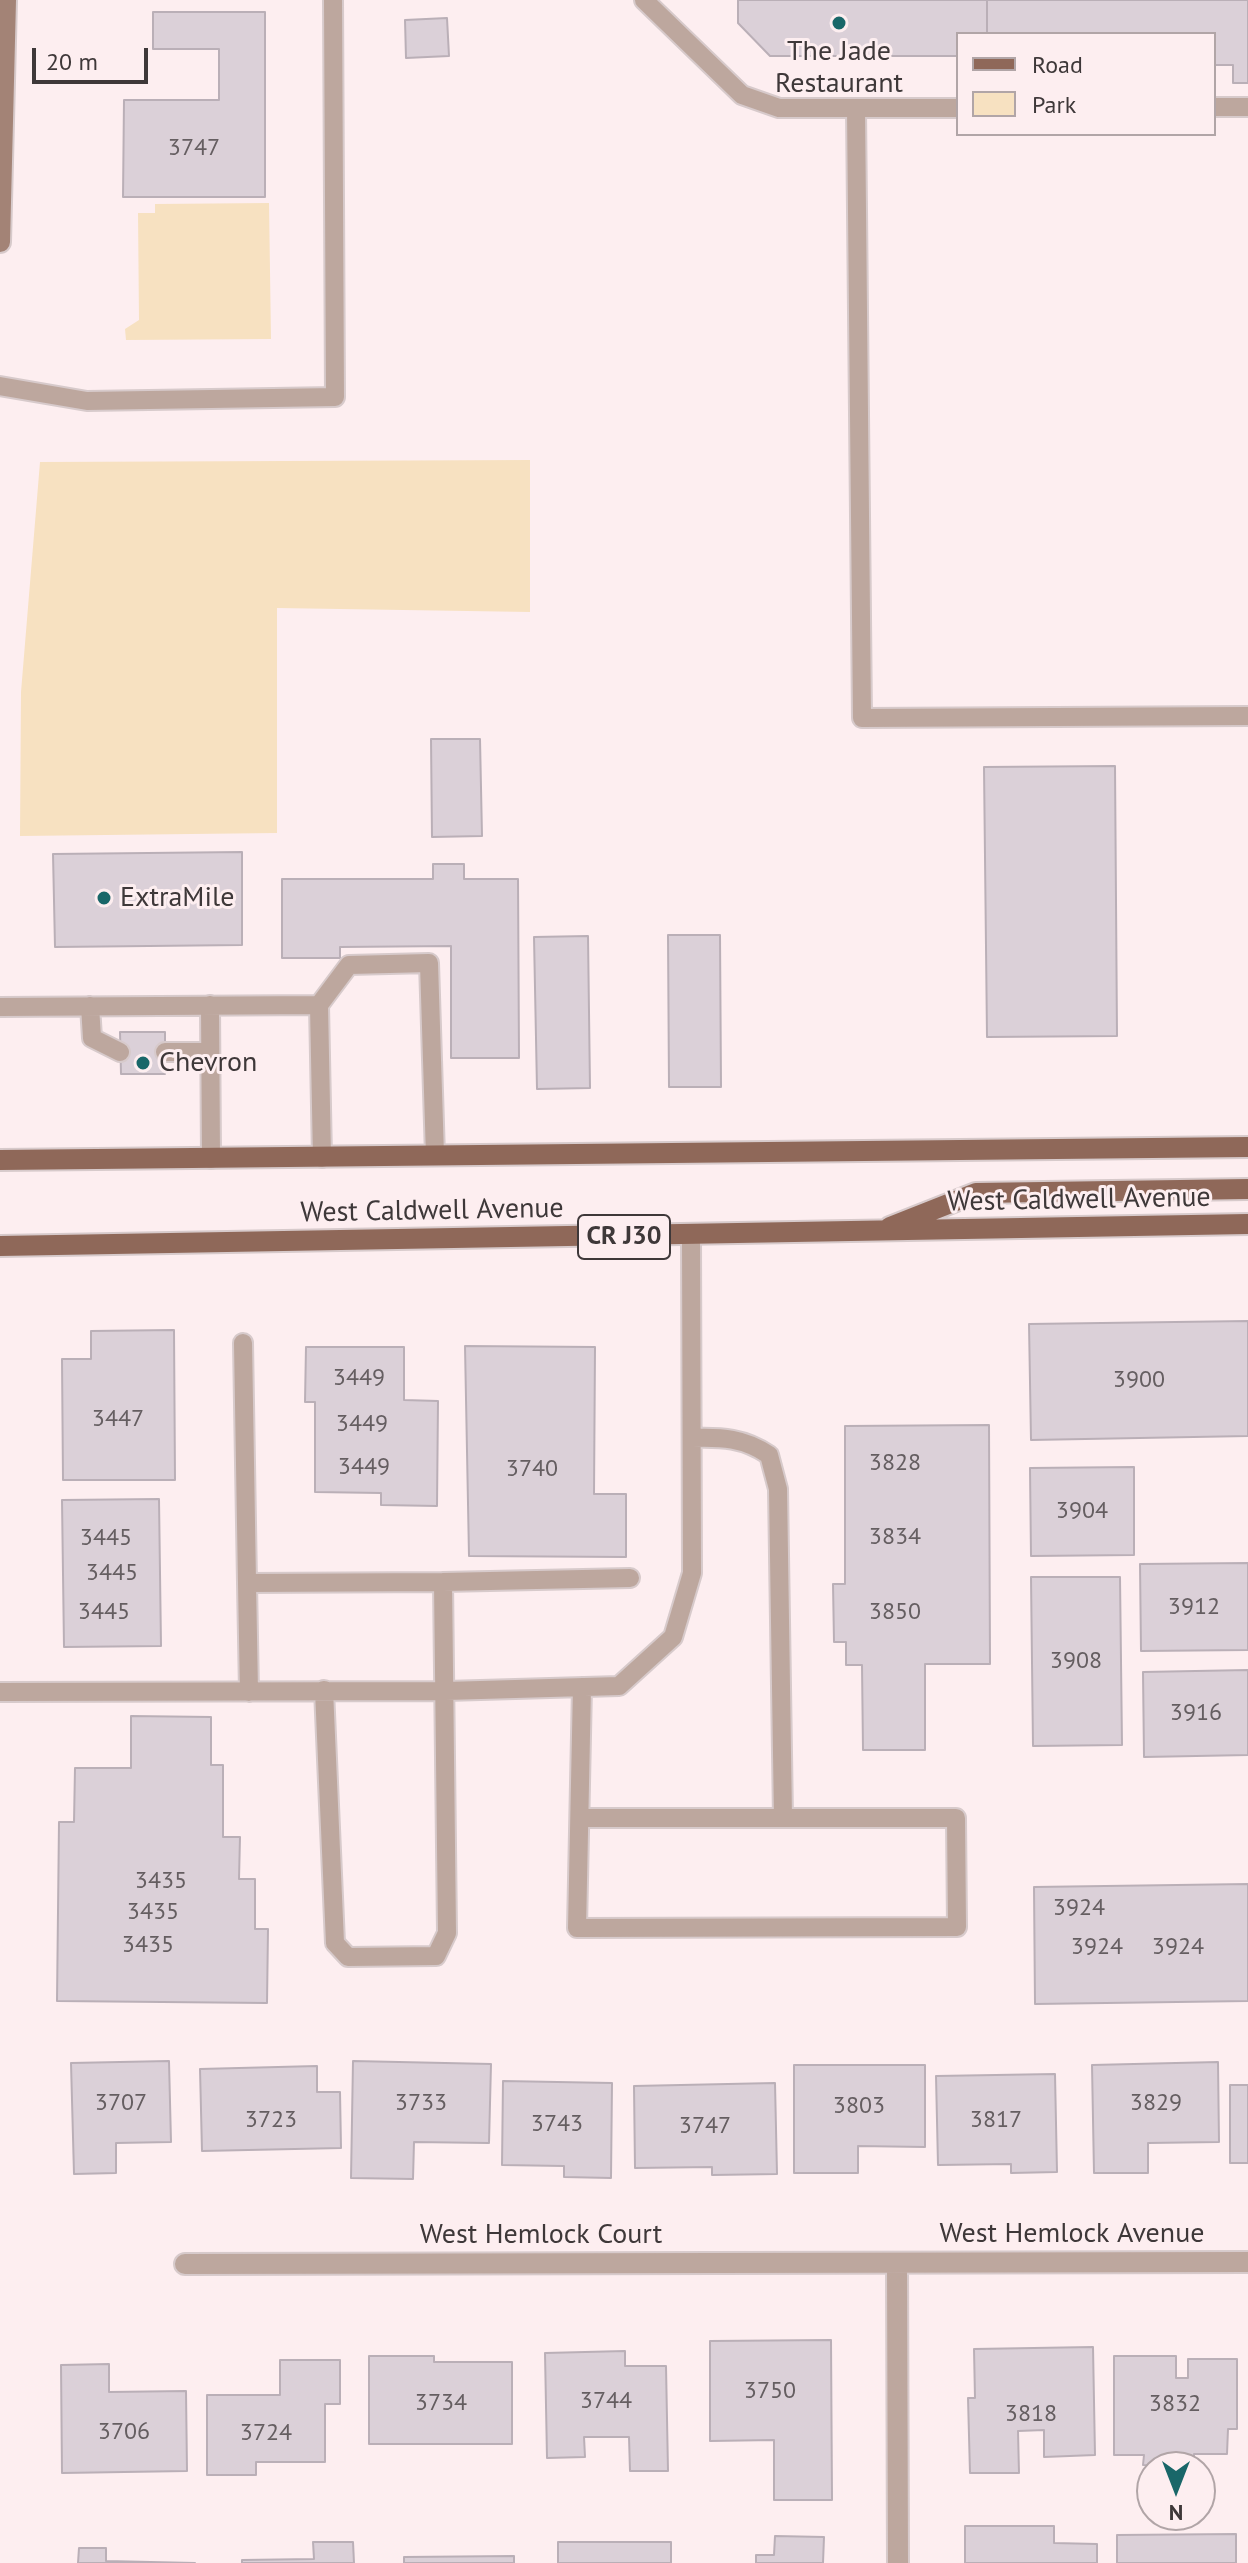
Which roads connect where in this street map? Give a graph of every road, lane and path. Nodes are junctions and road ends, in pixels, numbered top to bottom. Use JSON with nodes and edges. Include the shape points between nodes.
{"nodes":[{"id":1,"x":6,"y":0,"type":"edge"},
{"id":2,"x":333,"y":0,"type":"edge"},
{"id":3,"x":644,"y":0,"type":"edge"},
{"id":4,"x":1216,"y":107,"type":"edge"},
{"id":5,"x":1248,"y":107,"type":"edge"},
{"id":6,"x":956,"y":108,"type":"edge"},
{"id":7,"x":856,"y":109,"type":"junction"},
{"id":8,"x":0,"y":242,"type":"edge"},
{"id":9,"x":0,"y":386,"type":"edge"},
{"id":10,"x":1248,"y":716,"type":"edge"},
{"id":11,"x":210,"y":1005,"type":"junction"},
{"id":12,"x":319,"y":1005,"type":"junction"},
{"id":13,"x":90,"y":1006,"type":"junction"},
{"id":14,"x":0,"y":1007,"type":"edge"},
{"id":15,"x":120,"y":1052,"type":"dead end"},
{"id":16,"x":165,"y":1052,"type":"dead end"},
{"id":17,"x":210,"y":1052,"type":"junction"},
{"id":18,"x":1248,"y":1147,"type":"edge"},
{"id":19,"x":435,"y":1156,"type":"junction"},
{"id":20,"x":322,"y":1158,"type":"junction"},
{"id":21,"x":211,"y":1159,"type":"junction"},
{"id":22,"x":0,"y":1160,"type":"edge"},
{"id":23,"x":1248,"y":1189,"type":"edge"},
{"id":24,"x":1248,"y":1224,"type":"edge"},
{"id":25,"x":875,"y":1233,"type":"junction"},
{"id":26,"x":691,"y":1236,"type":"junction"},
{"id":27,"x":0,"y":1246,"type":"edge"},
{"id":28,"x":243,"y":1343,"type":"dead end"},
{"id":29,"x":692,"y":1438,"type":"junction"},
{"id":30,"x":630,"y":1578,"type":"dead end"},
{"id":31,"x":443,"y":1582,"type":"junction"},
{"id":32,"x":247,"y":1583,"type":"junction"},
{"id":33,"x":582,"y":1687,"type":"junction"},
{"id":34,"x":324,"y":1690,"type":"junction"},
{"id":35,"x":446,"y":1691,"type":"junction"},
{"id":36,"x":0,"y":1692,"type":"edge"},
{"id":37,"x":249,"y":1692,"type":"junction"},
{"id":38,"x":580,"y":1818,"type":"junction"},
{"id":39,"x":783,"y":1818,"type":"junction"},
{"id":40,"x":1248,"y":2262,"type":"edge"},
{"id":41,"x":897,"y":2263,"type":"junction"},
{"id":42,"x":185,"y":2264,"type":"dead end"},
{"id":43,"x":898,"y":2563,"type":"edge"}],
"edges":[{"from":1,"to":8,"type":"main road"},
{"from":2,"to":9,"type":"lane","via":[[335,397],[87,401]]},
{"from":3,"to":7,"type":"lane","via":[[742,95],[779,108]]},
{"from":4,"to":5,"type":"lane"},
{"from":6,"to":7,"type":"lane"},
{"from":7,"to":10,"type":"lane","via":[[862,718]]},
{"from":11,"to":12,"type":"lane"},
{"from":11,"to":13,"type":"lane"},
{"from":11,"to":17,"type":"lane"},
{"from":12,"to":19,"type":"lane","via":[[349,965],[429,963]]},
{"from":12,"to":20,"type":"lane"},
{"from":13,"to":14,"type":"lane"},
{"from":13,"to":15,"type":"lane","via":[[92,1038]]},
{"from":16,"to":17,"type":"lane"},
{"from":17,"to":21,"type":"lane"},
{"from":18,"to":19,"type":"main road","name":"West Caldwell Avenue"},
{"from":19,"to":20,"type":"main road","name":"West Caldwell Avenue"},
{"from":20,"to":21,"type":"main road","name":"West Caldwell Avenue"},
{"from":21,"to":22,"type":"main road","name":"West Caldwell Avenue"},
{"from":23,"to":25,"type":"main road","via":[[976,1193]]},
{"from":24,"to":25,"type":"main road","name":"West Caldwell Avenue","number":"CR J30"},
{"from":25,"to":26,"type":"main road","name":"West Caldwell Avenue","number":"CR J30"},
{"from":26,"to":27,"type":"main road","name":"West Caldwell Avenue","number":"CR J30"},
{"from":26,"to":29,"type":"lane"},
{"from":28,"to":32,"type":"lane"},
{"from":29,"to":33,"type":"lane","via":[[692,1573],[673,1637],[619,1686]]},
{"from":29,"to":39,"type":"lane","via":[[726,1437],[752,1444],[769,1455],[778,1489]]},
{"from":30,"to":31,"type":"lane"},
{"from":31,"to":32,"type":"lane"},
{"from":31,"to":35,"type":"lane"},
{"from":32,"to":37,"type":"lane"},
{"from":33,"to":35,"type":"lane"},
{"from":33,"to":38,"type":"lane"},
{"from":34,"to":35,"type":"lane"},
{"from":34,"to":35,"type":"lane","via":[[335,1943],[348,1957],[436,1956],[447,1933]]},
{"from":34,"to":37,"type":"lane"},
{"from":36,"to":37,"type":"lane"},
{"from":38,"to":39,"type":"lane"},
{"from":38,"to":39,"type":"lane","via":[[577,1928],[957,1927],[956,1818]]},
{"from":40,"to":41,"type":"street","name":"West Hemlock Avenue"},
{"from":41,"to":42,"type":"street","name":"West Hemlock Court"},
{"from":41,"to":43,"type":"street"}]}
